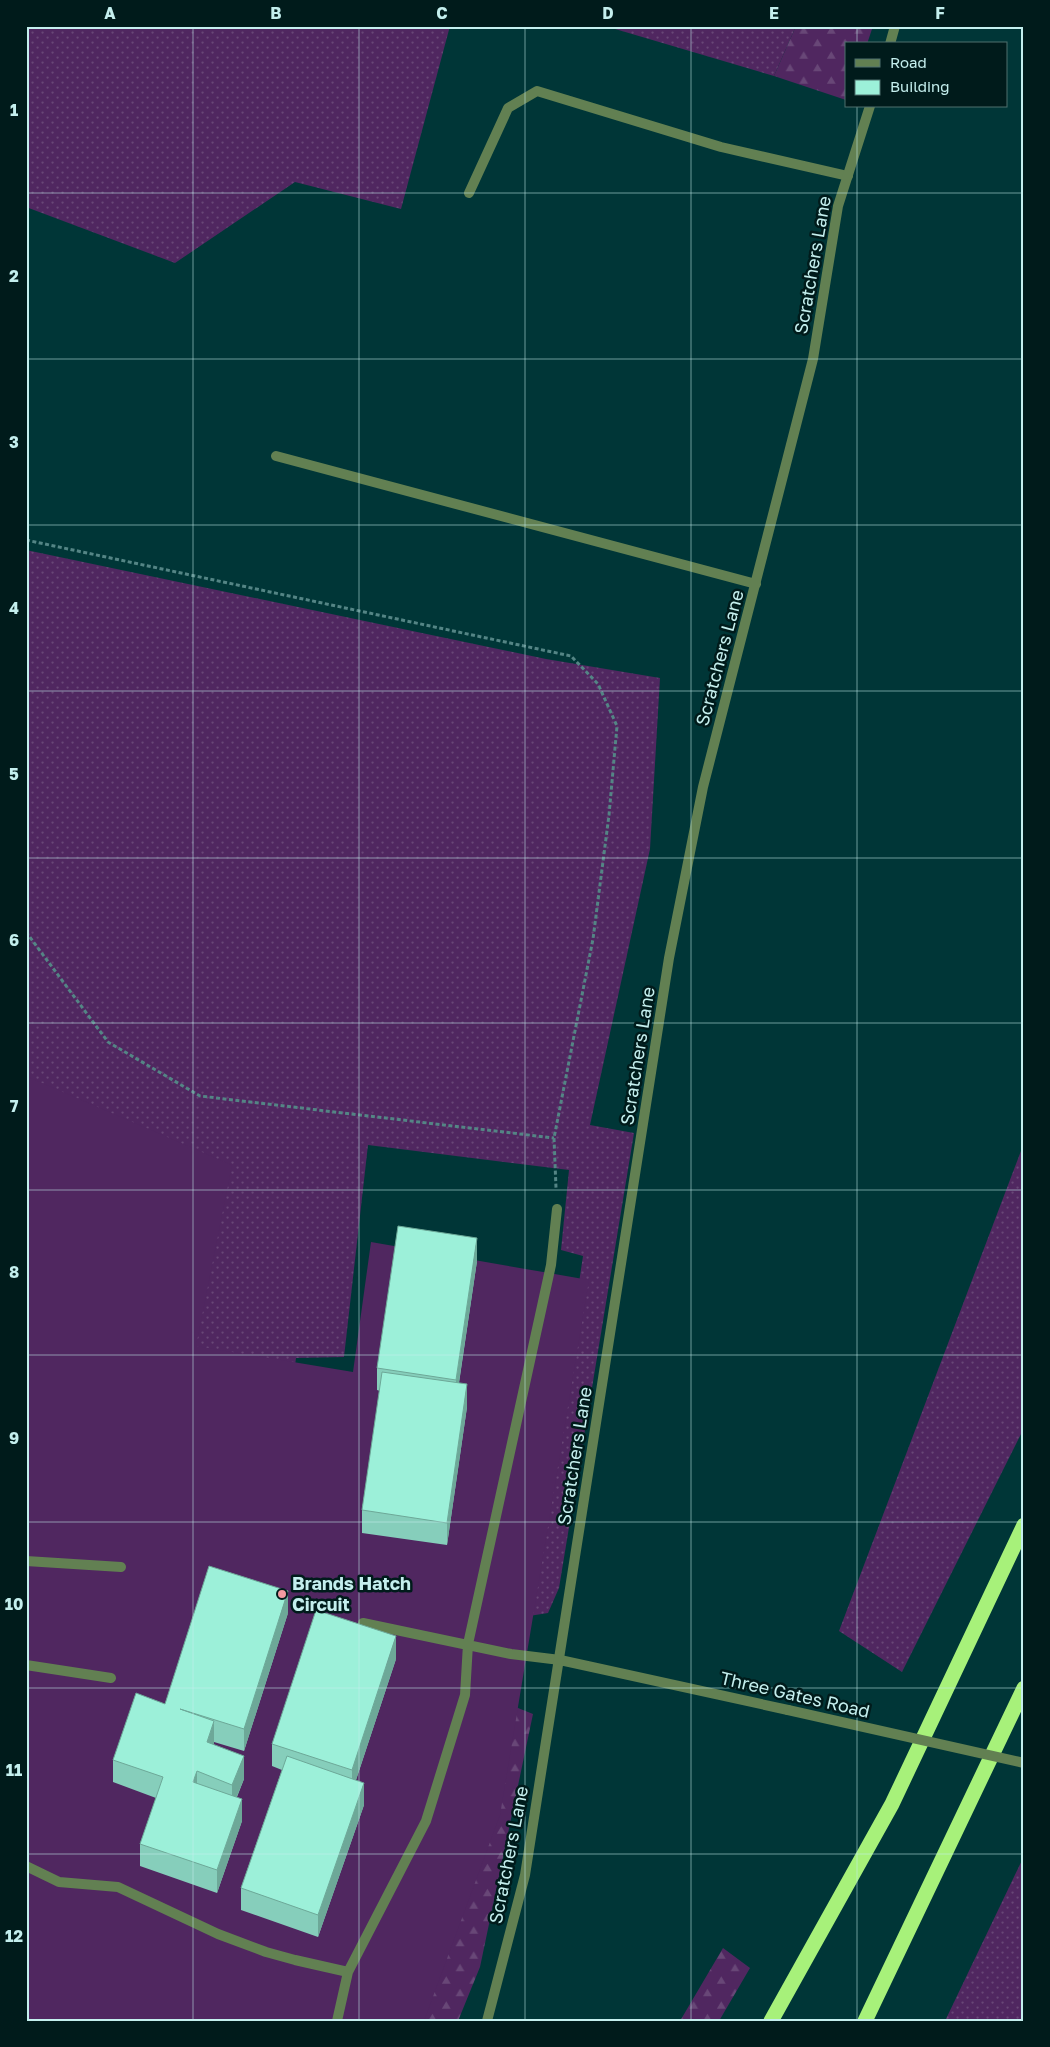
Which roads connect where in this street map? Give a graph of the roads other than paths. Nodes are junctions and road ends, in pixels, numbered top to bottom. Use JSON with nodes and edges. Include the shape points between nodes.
{"nodes":[{"id":1,"x":895,"y":26,"type":"edge"},
{"id":2,"x":891,"y":42,"type":"edge"},
{"id":3,"x":869,"y":108,"type":"edge"},
{"id":4,"x":848,"y":176,"type":"junction"},
{"id":5,"x":469,"y":193,"type":"dead end"},
{"id":6,"x":276,"y":456,"type":"dead end"},
{"id":7,"x":756,"y":584,"type":"junction"},
{"id":8,"x":556,"y":1209,"type":"road end"},
{"id":9,"x":1024,"y":1525,"type":"edge"},
{"id":10,"x":26,"y":1561,"type":"edge"},
{"id":11,"x":122,"y":1567,"type":"dead end"},
{"id":12,"x":363,"y":1623,"type":"edge"},
{"id":13,"x":468,"y":1644,"type":"junction"},
{"id":14,"x":560,"y":1660,"type":"junction"},
{"id":15,"x":26,"y":1665,"type":"edge"},
{"id":16,"x":111,"y":1678,"type":"dead end"},
{"id":17,"x":1024,"y":1688,"type":"edge"},
{"id":18,"x":1024,"y":1763,"type":"edge"},
{"id":19,"x":27,"y":1867,"type":"edge"},
{"id":20,"x":348,"y":1972,"type":"junction"},
{"id":21,"x":337,"y":2021,"type":"edge"},
{"id":22,"x":487,"y":2021,"type":"edge"},
{"id":23,"x":771,"y":2021,"type":"edge"},
{"id":24,"x":865,"y":2021,"type":"edge"}],
"edges":[{"from":1,"to":2,"type":"street"},
{"from":3,"to":4,"type":"street","name":"Scratchers Lane"},
{"from":4,"to":5,"type":"street","via":[[721,147],[537,91],[508,108]]},
{"from":4,"to":7,"type":"street","name":"Scratchers Lane","via":[[838,206],[813,359]]},
{"from":6,"to":7,"type":"street"},
{"from":7,"to":14,"type":"street","name":"Scratchers Lane","via":[[703,788],[669,958]]},
{"from":8,"to":13,"type":"street","via":[[551,1265]]},
{"from":9,"to":23,"type":"highway","via":[[892,1804]]},
{"from":10,"to":11,"type":"street"},
{"from":12,"to":13,"type":"street","name":"Three Gates Road"},
{"from":13,"to":14,"type":"street","name":"Three Gates Road"},
{"from":13,"to":20,"type":"street","via":[[466,1695],[426,1821]]},
{"from":14,"to":18,"type":"street","name":"Three Gates Road","bridge":true},
{"from":14,"to":22,"type":"street","name":"Scratchers Lane","via":[[525,1875]]},
{"from":15,"to":16,"type":"street"},
{"from":17,"to":24,"type":"highway"},
{"from":19,"to":20,"type":"street","via":[[59,1882],[118,1887],[218,1934],[266,1952]]},
{"from":20,"to":21,"type":"street"}]}
